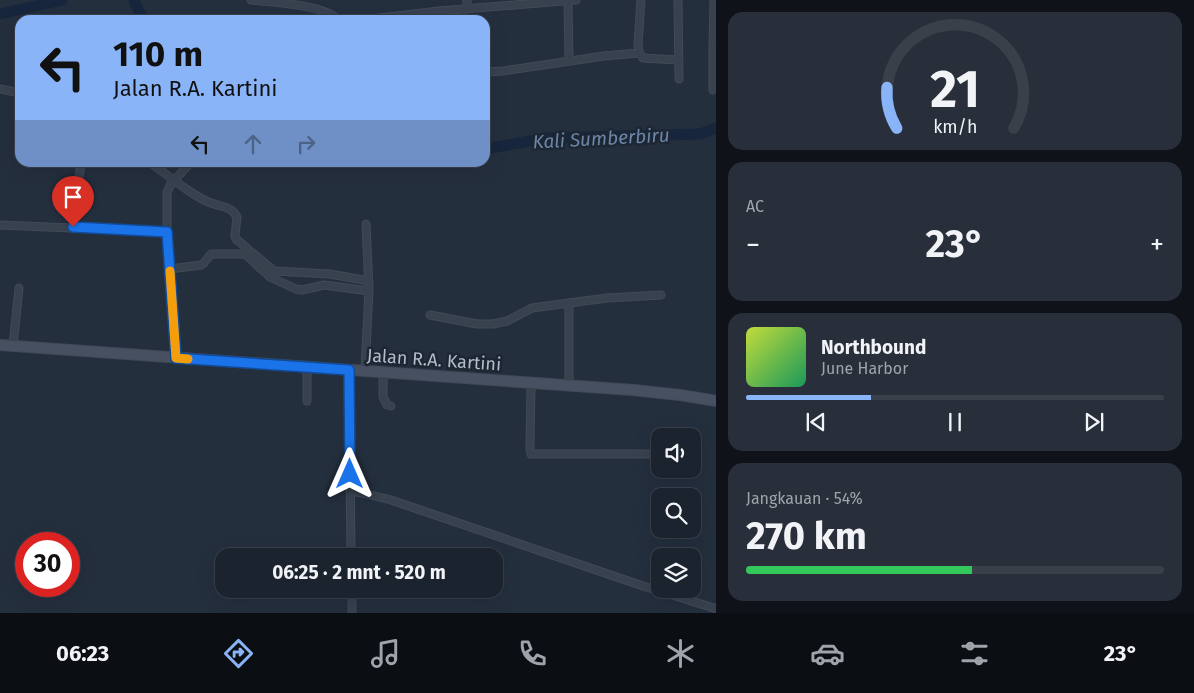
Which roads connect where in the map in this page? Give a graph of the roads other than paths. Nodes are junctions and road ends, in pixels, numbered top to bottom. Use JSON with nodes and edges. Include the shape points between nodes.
{"nodes":[{"id":1,"x":251,"y":0,"type":"edge"},
{"id":2,"x":466,"y":0,"type":"edge"},
{"id":3,"x":572,"y":0,"type":"edge"},
{"id":4,"x":641,"y":0,"type":"edge"},
{"id":5,"x":678,"y":0,"type":"edge"},
{"id":6,"x":714,"y":0,"type":"edge"},
{"id":7,"x":511,"y":3,"type":"edge"},
{"id":8,"x":467,"y":9,"type":"junction"},
{"id":9,"x":458,"y":10,"type":"junction"},
{"id":10,"x":331,"y":15,"type":"edge"},
{"id":11,"x":410,"y":15,"type":"edge"},
{"id":12,"x":458,"y":15,"type":"edge"},
{"id":13,"x":715,"y":48,"type":"edge"},
{"id":14,"x":639,"y":53,"type":"junction"},
{"id":15,"x":678,"y":60,"type":"junction"},
{"id":16,"x":569,"y":61,"type":"junction"},
{"id":17,"x":490,"y":71,"type":"edge"},
{"id":18,"x":678,"y":79,"type":"dead end"},
{"id":19,"x":0,"y":90,"type":"edge"},
{"id":20,"x":713,"y":90,"type":"dead end"},
{"id":21,"x":15,"y":92,"type":"edge"},
{"id":22,"x":80,"y":167,"type":"edge"},
{"id":23,"x":156,"y":167,"type":"edge"},
{"id":24,"x":186,"y":167,"type":"edge"},
{"id":25,"x":173,"y":182,"type":"junction"},
{"id":26,"x":366,"y":224,"type":"dead end"},
{"id":27,"x":0,"y":225,"type":"edge"},
{"id":28,"x":73,"y":227,"type":"junction"},
{"id":29,"x":167,"y":232,"type":"junction"},
{"id":30,"x":170,"y":269,"type":"junction"},
{"id":31,"x":272,"y":274,"type":"junction"},
{"id":32,"x":369,"y":286,"type":"junction"},
{"id":33,"x":20,"y":288,"type":"dead end"},
{"id":34,"x":661,"y":295,"type":"dead end"},
{"id":35,"x":569,"y":304,"type":"junction"},
{"id":36,"x":430,"y":315,"type":"dead end"},
{"id":37,"x":0,"y":345,"type":"edge"},
{"id":38,"x":13,"y":346,"type":"junction"},
{"id":39,"x":176,"y":358,"type":"junction"},
{"id":40,"x":306,"y":367,"type":"junction"},
{"id":41,"x":349,"y":370,"type":"junction"},
{"id":42,"x":365,"y":371,"type":"junction"},
{"id":43,"x":383,"y":372,"type":"junction"},
{"id":44,"x":531,"y":383,"type":"junction"},
{"id":45,"x":569,"y":386,"type":"junction"},
{"id":46,"x":307,"y":401,"type":"dead end"},
{"id":47,"x":716,"y":401,"type":"edge"},
{"id":48,"x":391,"y":406,"type":"dead end"},
{"id":49,"x":651,"y":454,"type":"edge"},
{"id":50,"x":350,"y":491,"type":"junction"},
{"id":51,"x":351,"y":548,"type":"edge"},
{"id":52,"x":352,"y":598,"type":"edge"},
{"id":53,"x":716,"y":610,"type":"edge"},
{"id":54,"x":352,"y":613,"type":"edge"}],
"edges":[{"from":1,"to":10,"type":"street","via":[[301,5]]},
{"from":2,"to":8,"type":"street"},
{"from":3,"to":7,"type":"street"},
{"from":3,"to":16,"type":"street"},
{"from":4,"to":14,"type":"street"},
{"from":5,"to":15,"type":"street"},
{"from":6,"to":13,"type":"street"},
{"from":7,"to":8,"type":"street"},
{"from":8,"to":9,"type":"street"},
{"from":9,"to":11,"type":"street"},
{"from":9,"to":12,"type":"street"},
{"from":13,"to":20,"type":"street"},
{"from":14,"to":15,"type":"street","via":[[648,60]]},
{"from":14,"to":16,"type":"street"},
{"from":15,"to":18,"type":"street"},
{"from":16,"to":17,"type":"street"},
{"from":19,"to":21,"type":"street"},
{"from":22,"to":28,"type":"street"},
{"from":23,"to":25,"type":"street"},
{"from":24,"to":25,"type":"street"},
{"from":25,"to":29,"type":"street","via":[[167,192]]},
{"from":25,"to":31,"type":"street","via":[[204,200],[232,210],[237,217],[236,239]]},
{"from":26,"to":32,"type":"street"},
{"from":27,"to":28,"type":"street"},
{"from":28,"to":29,"type":"street"},
{"from":29,"to":30,"type":"street"},
{"from":30,"to":31,"type":"street","via":[[202,265],[211,254],[245,254]]},
{"from":30,"to":39,"type":"street"},
{"from":31,"to":32,"type":"street","via":[[330,274]]},
{"from":31,"to":32,"type":"street","via":[[302,290],[324,285]]},
{"from":32,"to":42,"type":"street"},
{"from":33,"to":38,"type":"street"},
{"from":34,"to":35,"type":"street"},
{"from":35,"to":36,"type":"street","via":[[532,308],[494,324]]},
{"from":35,"to":45,"type":"street"},
{"from":37,"to":38,"type":"main road","name":"Jalan R.A. Kartini"},
{"from":38,"to":39,"type":"main road","name":"Jalan R.A. Kartini"},
{"from":39,"to":40,"type":"main road","name":"Jalan R.A. Kartini"},
{"from":40,"to":41,"type":"main road","name":"Jalan R.A. Kartini"},
{"from":40,"to":46,"type":"street"},
{"from":41,"to":42,"type":"main road","name":"Jalan R.A. Kartini"},
{"from":41,"to":50,"type":"street"},
{"from":42,"to":43,"type":"main road","name":"Jalan R.A. Kartini"},
{"from":43,"to":44,"type":"main road","name":"Jalan R.A. Kartini"},
{"from":43,"to":48,"type":"street","via":[[383,397]]},
{"from":44,"to":45,"type":"main road","name":"Jalan R.A. Kartini"},
{"from":44,"to":49,"type":"street","via":[[532,454]]},
{"from":45,"to":47,"type":"main road","name":"Jalan R.A. Kartini","via":[[680,394]]},
{"from":50,"to":51,"type":"street"},
{"from":50,"to":53,"type":"street","via":[[391,500]]},
{"from":52,"to":54,"type":"street"}]}
